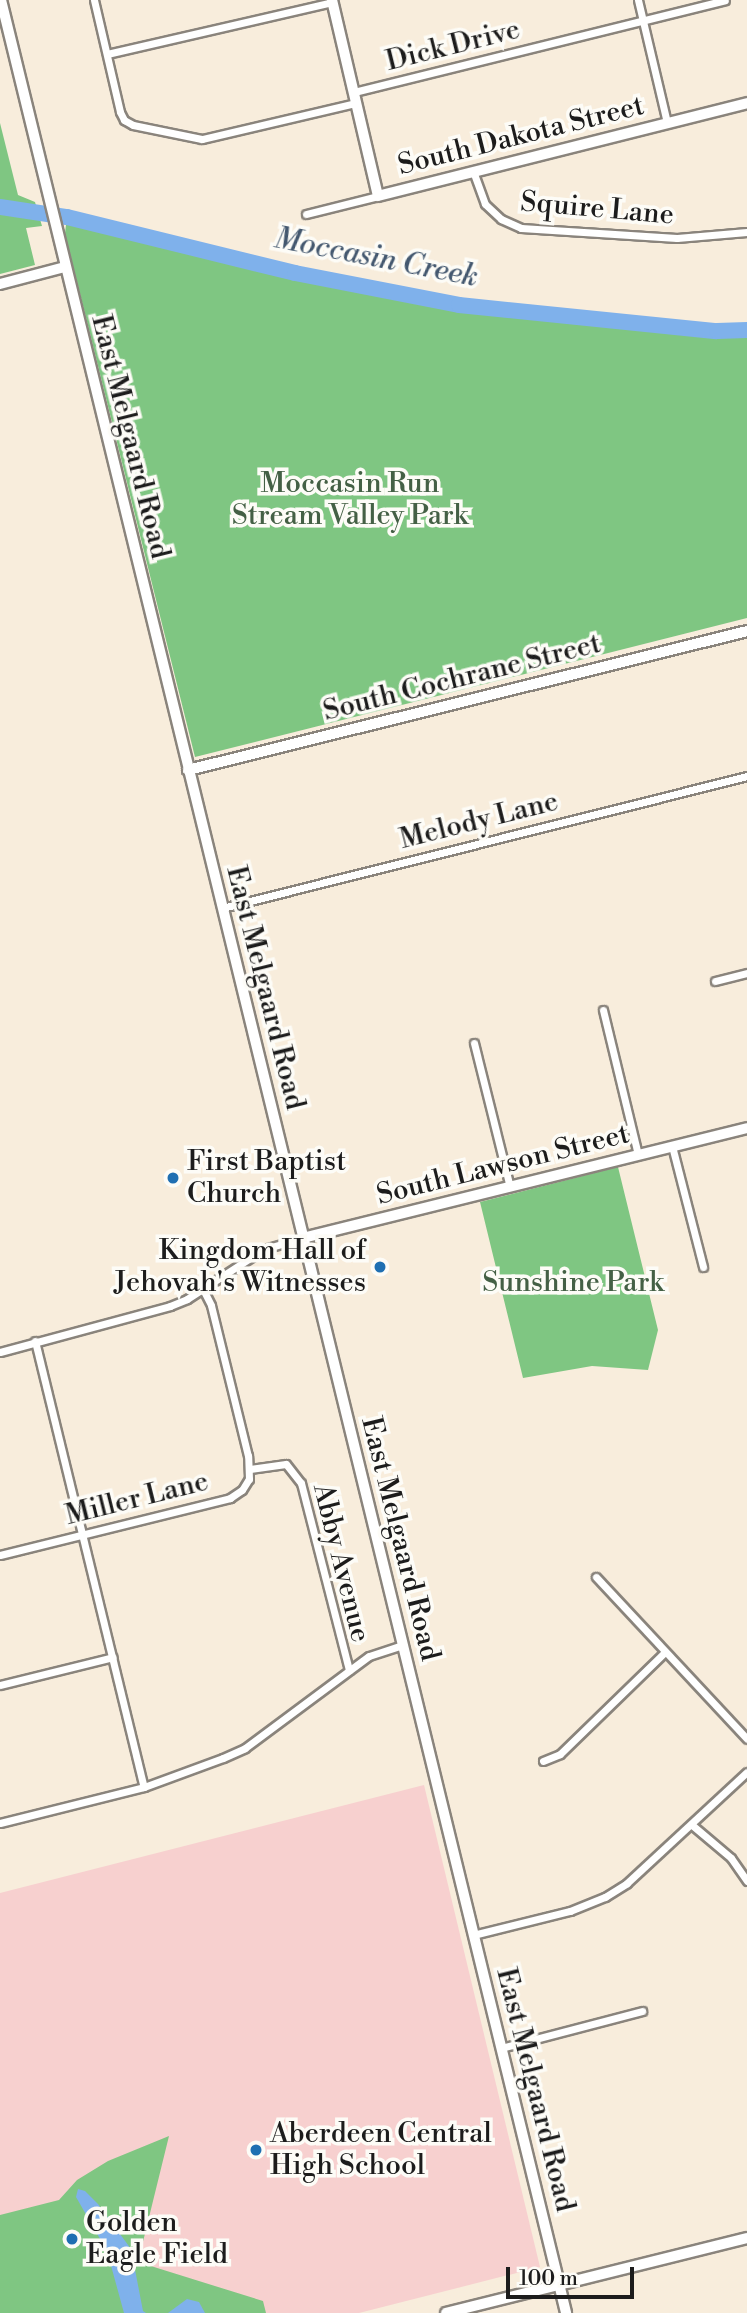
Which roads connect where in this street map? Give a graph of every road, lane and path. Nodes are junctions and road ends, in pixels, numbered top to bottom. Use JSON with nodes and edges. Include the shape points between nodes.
{"nodes":[{"id":1,"x":1,"y":0,"type":"edge"},
{"id":2,"x":94,"y":0,"type":"edge"},
{"id":3,"x":638,"y":0,"type":"edge"},
{"id":4,"x":725,"y":0,"type":"edge"},
{"id":5,"x":332,"y":1,"type":"edge"},
{"id":6,"x":643,"y":20,"type":"junction"},
{"id":7,"x":107,"y":54,"type":"junction"},
{"id":8,"x":355,"y":98,"type":"junction"},
{"id":9,"x":747,"y":103,"type":"edge"},
{"id":10,"x":667,"y":123,"type":"junction"},
{"id":11,"x":473,"y":172,"type":"junction"},
{"id":12,"x":378,"y":196,"type":"junction"},
{"id":13,"x":306,"y":214,"type":"dead end"},
{"id":14,"x":747,"y":232,"type":"edge"},
{"id":15,"x":65,"y":267,"type":"junction"},
{"id":16,"x":0,"y":284,"type":"edge"},
{"id":17,"x":747,"y":631,"type":"edge"},
{"id":18,"x":188,"y":770,"type":"junction"},
{"id":19,"x":747,"y":776,"type":"edge"},
{"id":20,"x":222,"y":908,"type":"junction"},
{"id":21,"x":747,"y":974,"type":"edge"},
{"id":22,"x":715,"y":981,"type":"dead end"},
{"id":23,"x":603,"y":1010,"type":"dead end"},
{"id":24,"x":474,"y":1043,"type":"dead end"},
{"id":25,"x":747,"y":1128,"type":"edge"},
{"id":26,"x":672,"y":1146,"type":"junction"},
{"id":27,"x":638,"y":1155,"type":"junction"},
{"id":28,"x":510,"y":1187,"type":"junction"},
{"id":29,"x":303,"y":1238,"type":"junction"},
{"id":30,"x":703,"y":1267,"type":"dead end"},
{"id":31,"x":203,"y":1289,"type":"junction"},
{"id":32,"x":35,"y":1341,"type":"junction"},
{"id":33,"x":0,"y":1352,"type":"edge"},
{"id":34,"x":250,"y":1469,"type":"junction"},
{"id":35,"x":82,"y":1534,"type":"junction"},
{"id":36,"x":0,"y":1555,"type":"edge"},
{"id":37,"x":596,"y":1577,"type":"dead end"},
{"id":38,"x":402,"y":1645,"type":"junction"},
{"id":39,"x":665,"y":1652,"type":"junction"},
{"id":40,"x":113,"y":1657,"type":"junction"},
{"id":41,"x":349,"y":1670,"type":"junction"},
{"id":42,"x":0,"y":1685,"type":"edge"},
{"id":43,"x":747,"y":1739,"type":"edge"},
{"id":44,"x":543,"y":1761,"type":"dead end"},
{"id":45,"x":747,"y":1772,"type":"edge"},
{"id":46,"x":144,"y":1787,"type":"junction"},
{"id":47,"x":0,"y":1823,"type":"edge"},
{"id":48,"x":692,"y":1825,"type":"junction"},
{"id":49,"x":747,"y":1881,"type":"edge"},
{"id":50,"x":473,"y":1935,"type":"junction"},
{"id":51,"x":642,"y":2011,"type":"dead end"},
{"id":52,"x":501,"y":2048,"type":"junction"},
{"id":53,"x":747,"y":2238,"type":"edge"},
{"id":54,"x":559,"y":2284,"type":"junction"},
{"id":55,"x":446,"y":2313,"type":"edge"},
{"id":56,"x":566,"y":2313,"type":"edge"}],
"edges":[{"from":1,"to":15,"type":"main road","name":"East Melgaard Road"},
{"from":2,"to":7,"type":"street","name":"Dick Drive"},
{"from":3,"to":6,"type":"street"},
{"from":4,"to":6,"type":"street","name":"Dick Drive"},
{"from":5,"to":7,"type":"street"},
{"from":5,"to":8,"type":"main road"},
{"from":6,"to":8,"type":"street","name":"Dick Drive"},
{"from":6,"to":10,"type":"street"},
{"from":7,"to":8,"type":"street","name":"Dick Drive","via":[[124,120],[202,139]]},
{"from":8,"to":12,"type":"main road"},
{"from":9,"to":10,"type":"main road","name":"South Dakota Street"},
{"from":10,"to":11,"type":"main road","name":"South Dakota Street"},
{"from":11,"to":12,"type":"main road","name":"South Dakota Street"},
{"from":11,"to":14,"type":"street","name":"Squire Lane","via":[[485,204],[501,219],[521,228],[677,238]]},
{"from":12,"to":13,"type":"street","name":"South Dakota Street"},
{"from":15,"to":16,"type":"main road"},
{"from":15,"to":18,"type":"main road","name":"East Melgaard Road"},
{"from":17,"to":18,"type":"main road","name":"South Cochrane Street"},
{"from":18,"to":20,"type":"main road","name":"East Melgaard Road"},
{"from":19,"to":20,"type":"street","name":"Melody Lane"},
{"from":20,"to":29,"type":"main road","name":"East Melgaard Road"},
{"from":21,"to":22,"type":"street"},
{"from":23,"to":27,"type":"street"},
{"from":24,"to":28,"type":"street"},
{"from":25,"to":26,"type":"main road","name":"South Lawson Street"},
{"from":26,"to":27,"type":"main road","name":"South Lawson Street"},
{"from":26,"to":30,"type":"street"},
{"from":27,"to":28,"type":"main road","name":"South Lawson Street"},
{"from":28,"to":29,"type":"main road","name":"South Lawson Street"},
{"from":29,"to":31,"type":"street","name":"South Lawson Street","via":[[264,1249]]},
{"from":29,"to":38,"type":"main road","name":"East Melgaard Road"},
{"from":31,"to":32,"type":"street","name":"South Lawson Street","via":[[144,1315]]},
{"from":31,"to":34,"type":"street","via":[[215,1317]]},
{"from":32,"to":33,"type":"street","name":"South Lawson Street"},
{"from":32,"to":35,"type":"street"},
{"from":34,"to":35,"type":"street","name":"Miller Lane","via":[[242,1490],[230,1498]]},
{"from":34,"to":41,"type":"street","name":"Abby Avenue","via":[[286,1464],[301,1483]]},
{"from":35,"to":36,"type":"street","name":"Miller Lane"},
{"from":35,"to":40,"type":"street"},
{"from":37,"to":39,"type":"street"},
{"from":38,"to":41,"type":"street","via":[[369,1656]]},
{"from":38,"to":50,"type":"main road","name":"East Melgaard Road"},
{"from":39,"to":43,"type":"street"},
{"from":39,"to":44,"type":"street","via":[[559,1754]]},
{"from":40,"to":42,"type":"street"},
{"from":40,"to":46,"type":"street"},
{"from":41,"to":46,"type":"street","via":[[244,1748]]},
{"from":45,"to":48,"type":"street"},
{"from":46,"to":47,"type":"street"},
{"from":48,"to":49,"type":"street","via":[[731,1858]]},
{"from":48,"to":50,"type":"street","via":[[605,1897],[570,1911]]},
{"from":50,"to":52,"type":"main road","name":"East Melgaard Road"},
{"from":51,"to":52,"type":"street"},
{"from":52,"to":54,"type":"main road","name":"East Melgaard Road"},
{"from":53,"to":54,"type":"main road"},
{"from":54,"to":55,"type":"main road"},
{"from":54,"to":56,"type":"main road","name":"East Melgaard Road"}]}
